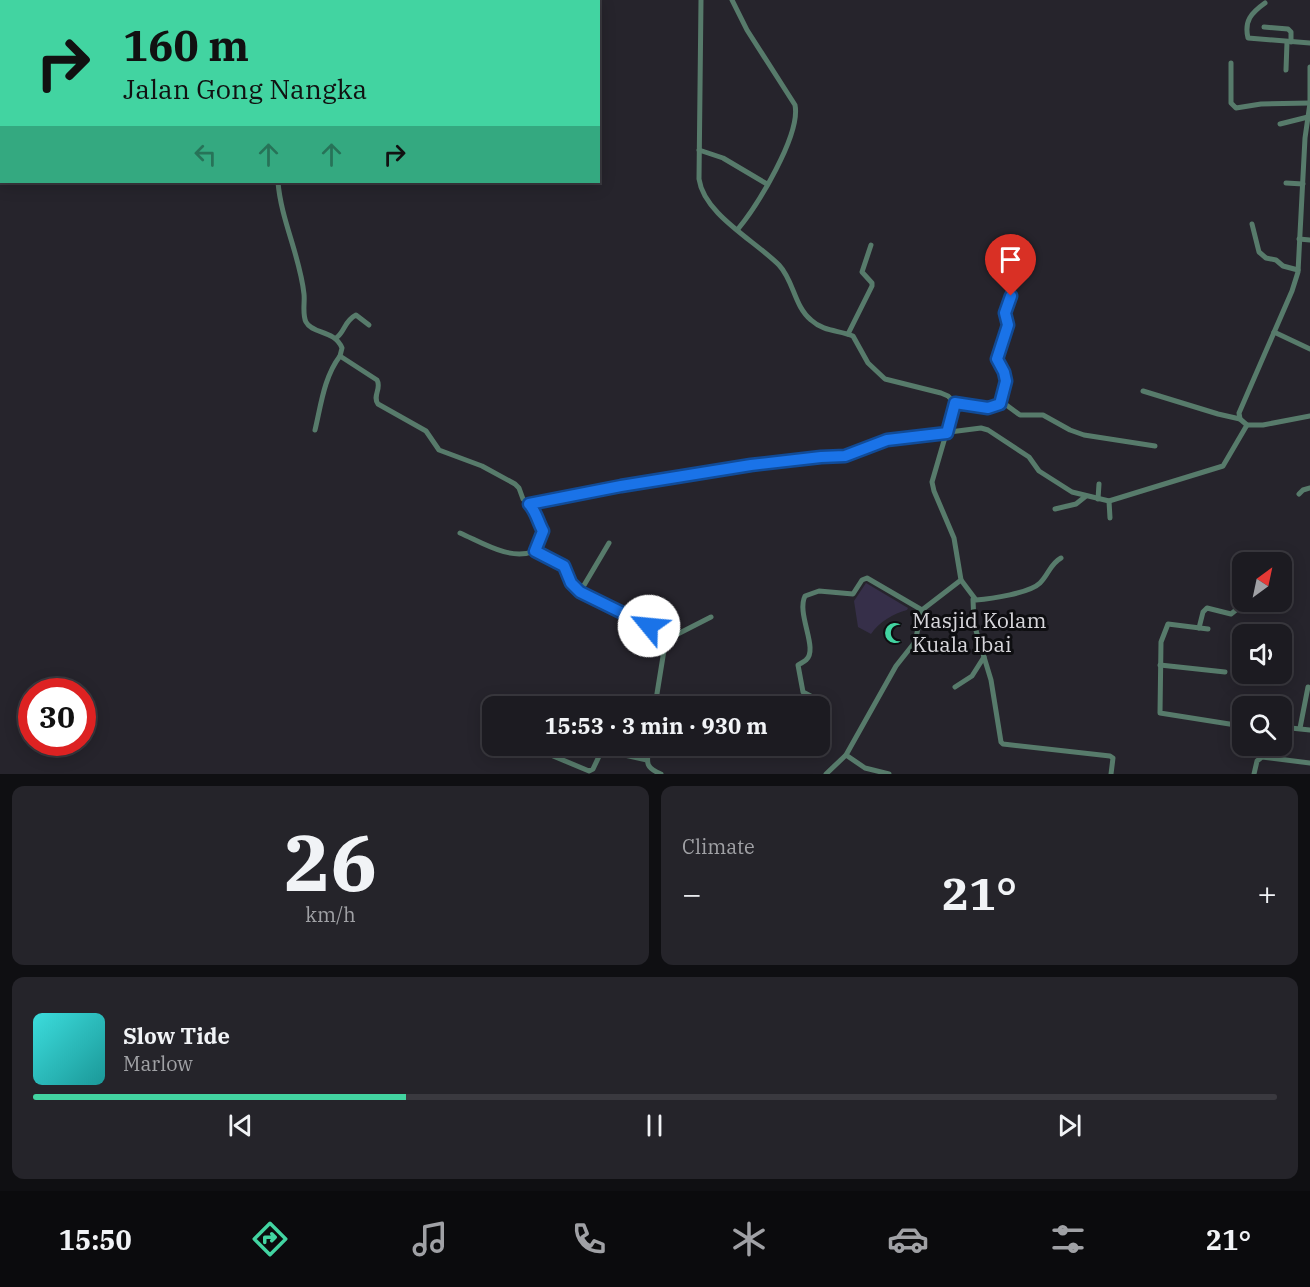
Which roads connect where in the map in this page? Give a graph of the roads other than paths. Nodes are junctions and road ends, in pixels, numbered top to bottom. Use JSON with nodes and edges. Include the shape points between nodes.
{"nodes":[{"id":1,"x":701,"y":0,"type":"edge"},
{"id":2,"x":732,"y":0,"type":"edge"},
{"id":3,"x":1265,"y":3,"type":"dead end"},
{"id":4,"x":1264,"y":27,"type":"dead end"},
{"id":5,"x":1289,"y":42,"type":"junction"},
{"id":6,"x":1310,"y":44,"type":"edge"},
{"id":7,"x":1231,"y":63,"type":"dead end"},
{"id":8,"x":1310,"y":67,"type":"edge"},
{"id":9,"x":1286,"y":70,"type":"dead end"},
{"id":10,"x":1310,"y":103,"type":"edge"},
{"id":11,"x":1308,"y":117,"type":"junction"},
{"id":12,"x":1280,"y":124,"type":"dead end"},
{"id":13,"x":699,"y":150,"type":"junction"},
{"id":14,"x":278,"y":183,"type":"edge"},
{"id":15,"x":1286,"y":183,"type":"dead end"},
{"id":16,"x":1305,"y":183,"type":"edge"},
{"id":17,"x":767,"y":184,"type":"junction"},
{"id":18,"x":1252,"y":224,"type":"dead end"},
{"id":19,"x":738,"y":229,"type":"junction"},
{"id":20,"x":1299,"y":239,"type":"junction"},
{"id":21,"x":1310,"y":240,"type":"edge"},
{"id":22,"x":871,"y":245,"type":"dead end"},
{"id":23,"x":1298,"y":270,"type":"junction"},
{"id":24,"x":1017,"y":279,"type":"dead end"},
{"id":25,"x":369,"y":325,"type":"dead end"},
{"id":26,"x":1274,"y":332,"type":"junction"},
{"id":27,"x":848,"y":334,"type":"junction"},
{"id":28,"x":336,"y":338,"type":"junction"},
{"id":29,"x":1310,"y":349,"type":"edge"},
{"id":30,"x":340,"y":356,"type":"junction"},
{"id":31,"x":1143,"y":392,"type":"dead end"},
{"id":32,"x":955,"y":403,"type":"junction"},
{"id":33,"x":1000,"y":404,"type":"junction"},
{"id":34,"x":1310,"y":416,"type":"edge"},
{"id":35,"x":1240,"y":418,"type":"junction"},
{"id":36,"x":1247,"y":425,"type":"junction"},
{"id":37,"x":315,"y":430,"type":"dead end"},
{"id":38,"x":947,"y":433,"type":"junction"},
{"id":39,"x":1155,"y":446,"type":"dead end"},
{"id":40,"x":1100,"y":484,"type":"dead end"},
{"id":41,"x":1310,"y":488,"type":"edge"},
{"id":42,"x":1299,"y":494,"type":"dead end"},
{"id":43,"x":1086,"y":496,"type":"junction"},
{"id":44,"x":1098,"y":499,"type":"junction"},
{"id":45,"x":1109,"y":501,"type":"junction"},
{"id":46,"x":529,"y":504,"type":"junction"},
{"id":47,"x":1055,"y":509,"type":"dead end"},
{"id":48,"x":1110,"y":518,"type":"dead end"},
{"id":49,"x":460,"y":533,"type":"dead end"},
{"id":50,"x":609,"y":543,"type":"dead end"},
{"id":51,"x":538,"y":552,"type":"junction"},
{"id":52,"x":1061,"y":558,"type":"dead end"},
{"id":53,"x":961,"y":580,"type":"junction"},
{"id":54,"x":580,"y":592,"type":"junction"},
{"id":55,"x":973,"y":599,"type":"junction"},
{"id":56,"x":922,"y":610,"type":"junction"},
{"id":57,"x":1234,"y":612,"type":"edge"},
{"id":58,"x":711,"y":617,"type":"dead end"},
{"id":59,"x":1199,"y":628,"type":"junction"},
{"id":60,"x":1208,"y":629,"type":"dead end"},
{"id":61,"x":664,"y":641,"type":"junction"},
{"id":62,"x":984,"y":657,"type":"junction"},
{"id":63,"x":1160,"y":665,"type":"junction"},
{"id":64,"x":1225,"y":672,"type":"dead end"},
{"id":65,"x":955,"y":687,"type":"dead end"},
{"id":66,"x":1308,"y":687,"type":"dead end"},
{"id":67,"x":656,"y":696,"type":"edge"},
{"id":68,"x":811,"y":696,"type":"edge"},
{"id":69,"x":1232,"y":724,"type":"edge"},
{"id":70,"x":1292,"y":728,"type":"edge"},
{"id":71,"x":1300,"y":728,"type":"junction"},
{"id":72,"x":1310,"y":730,"type":"edge"},
{"id":73,"x":846,"y":754,"type":"junction"},
{"id":74,"x":554,"y":756,"type":"edge"},
{"id":75,"x":599,"y":756,"type":"edge"},
{"id":76,"x":630,"y":756,"type":"edge"},
{"id":77,"x":649,"y":756,"type":"edge"},
{"id":78,"x":648,"y":760,"type":"junction"},
{"id":79,"x":1310,"y":763,"type":"edge"},
{"id":80,"x":650,"y":768,"type":"junction"},
{"id":81,"x":646,"y":774,"type":"edge"},
{"id":82,"x":661,"y":774,"type":"edge"},
{"id":83,"x":826,"y":774,"type":"edge"},
{"id":84,"x":889,"y":774,"type":"edge"},
{"id":85,"x":1111,"y":774,"type":"edge"},
{"id":86,"x":1254,"y":774,"type":"edge"}],
"edges":[{"from":1,"to":13,"type":"street"},
{"from":2,"to":17,"type":"street","via":[[797,114],[788,144]]},
{"from":3,"to":5,"type":"street","via":[[1249,16],[1248,39]]},
{"from":4,"to":5,"type":"street","via":[[1288,29]]},
{"from":5,"to":6,"type":"street"},
{"from":5,"to":9,"type":"street"},
{"from":7,"to":10,"type":"street","via":[[1231,103],[1236,108]]},
{"from":8,"to":10,"type":"street"},
{"from":10,"to":11,"type":"street"},
{"from":11,"to":12,"type":"street"},
{"from":11,"to":16,"type":"street"},
{"from":13,"to":17,"type":"street"},
{"from":13,"to":19,"type":"street","via":[[703,194],[717,213]]},
{"from":14,"to":28,"type":"street","via":[[304,292],[305,320],[309,326]]},
{"from":15,"to":16,"type":"street"},
{"from":16,"to":20,"type":"street"},
{"from":17,"to":19,"type":"street"},
{"from":18,"to":23,"type":"street","via":[[1259,252]]},
{"from":19,"to":27,"type":"street","via":[[785,271],[809,319],[827,330]]},
{"from":20,"to":21,"type":"street"},
{"from":20,"to":23,"type":"street"},
{"from":22,"to":27,"type":"street","via":[[862,272],[872,286]]},
{"from":23,"to":26,"type":"street"},
{"from":24,"to":33,"type":"street","via":[[1005,313],[1008,325],[997,359],[1006,381]]},
{"from":25,"to":28,"type":"street","via":[[358,316],[352,317]]},
{"from":26,"to":29,"type":"street"},
{"from":26,"to":35,"type":"street","via":[[1240,408]]},
{"from":27,"to":32,"type":"street","via":[[857,340],[868,363],[885,380],[940,393]]},
{"from":28,"to":30,"type":"street","via":[[342,348]]},
{"from":30,"to":37,"type":"street","via":[[325,387]]},
{"from":30,"to":46,"type":"street","via":[[378,380],[378,404],[426,431],[439,450],[482,465],[515,484]]},
{"from":31,"to":35,"type":"street"},
{"from":32,"to":33,"type":"street","via":[[988,408]]},
{"from":32,"to":38,"type":"street"},
{"from":33,"to":39,"type":"street","via":[[1022,415],[1043,415],[1084,435]]},
{"from":34,"to":36,"type":"street"},
{"from":35,"to":36,"type":"street"},
{"from":36,"to":45,"type":"street","via":[[1223,466]]},
{"from":38,"to":43,"type":"street","via":[[986,429],[1029,457],[1041,473]]},
{"from":38,"to":46,"type":"street","via":[[887,440],[845,456],[751,465]]},
{"from":38,"to":53,"type":"street","via":[[932,486],[954,538]]},
{"from":40,"to":44,"type":"street"},
{"from":41,"to":42,"type":"street"},
{"from":43,"to":44,"type":"street"},
{"from":43,"to":47,"type":"street","via":[[1076,504]]},
{"from":44,"to":45,"type":"street"},
{"from":45,"to":48,"type":"street"},
{"from":46,"to":51,"type":"street","via":[[543,531]]},
{"from":49,"to":51,"type":"street","via":[[501,551]]},
{"from":50,"to":54,"type":"street"},
{"from":51,"to":54,"type":"street","via":[[564,566]]},
{"from":52,"to":55,"type":"street","via":[[1033,588],[1001,597]]},
{"from":53,"to":55,"type":"street"},
{"from":53,"to":56,"type":"street"},
{"from":54,"to":61,"type":"street","via":[[649,626]]},
{"from":55,"to":62,"type":"street","via":[[974,624]]},
{"from":56,"to":68,"type":"street","via":[[867,578],[853,594],[819,591],[805,596],[802,612],[811,651],[807,660],[798,665],[802,691]]},
{"from":56,"to":73,"type":"street","via":[[916,639],[896,666]]},
{"from":57,"to":59,"type":"street","via":[[1207,608]]},
{"from":58,"to":61,"type":"street"},
{"from":59,"to":60,"type":"street"},
{"from":59,"to":63,"type":"street","via":[[1168,624],[1161,642]]},
{"from":61,"to":67,"type":"street"},
{"from":62,"to":65,"type":"street","via":[[973,674]]},
{"from":62,"to":85,"type":"street","via":[[1001,742],[1110,756]]},
{"from":63,"to":64,"type":"street"},
{"from":63,"to":69,"type":"street","via":[[1160,712]]},
{"from":66,"to":71,"type":"street"},
{"from":70,"to":71,"type":"street"},
{"from":71,"to":72,"type":"street"},
{"from":73,"to":83,"type":"street"},
{"from":73,"to":84,"type":"street","via":[[865,768]]},
{"from":74,"to":75,"type":"street","via":[[589,771]]},
{"from":76,"to":78,"type":"street"},
{"from":77,"to":78,"type":"street"},
{"from":78,"to":80,"type":"street"},
{"from":79,"to":86,"type":"street","via":[[1262,757]]},
{"from":80,"to":81,"type":"street"},
{"from":80,"to":82,"type":"street"}]}
